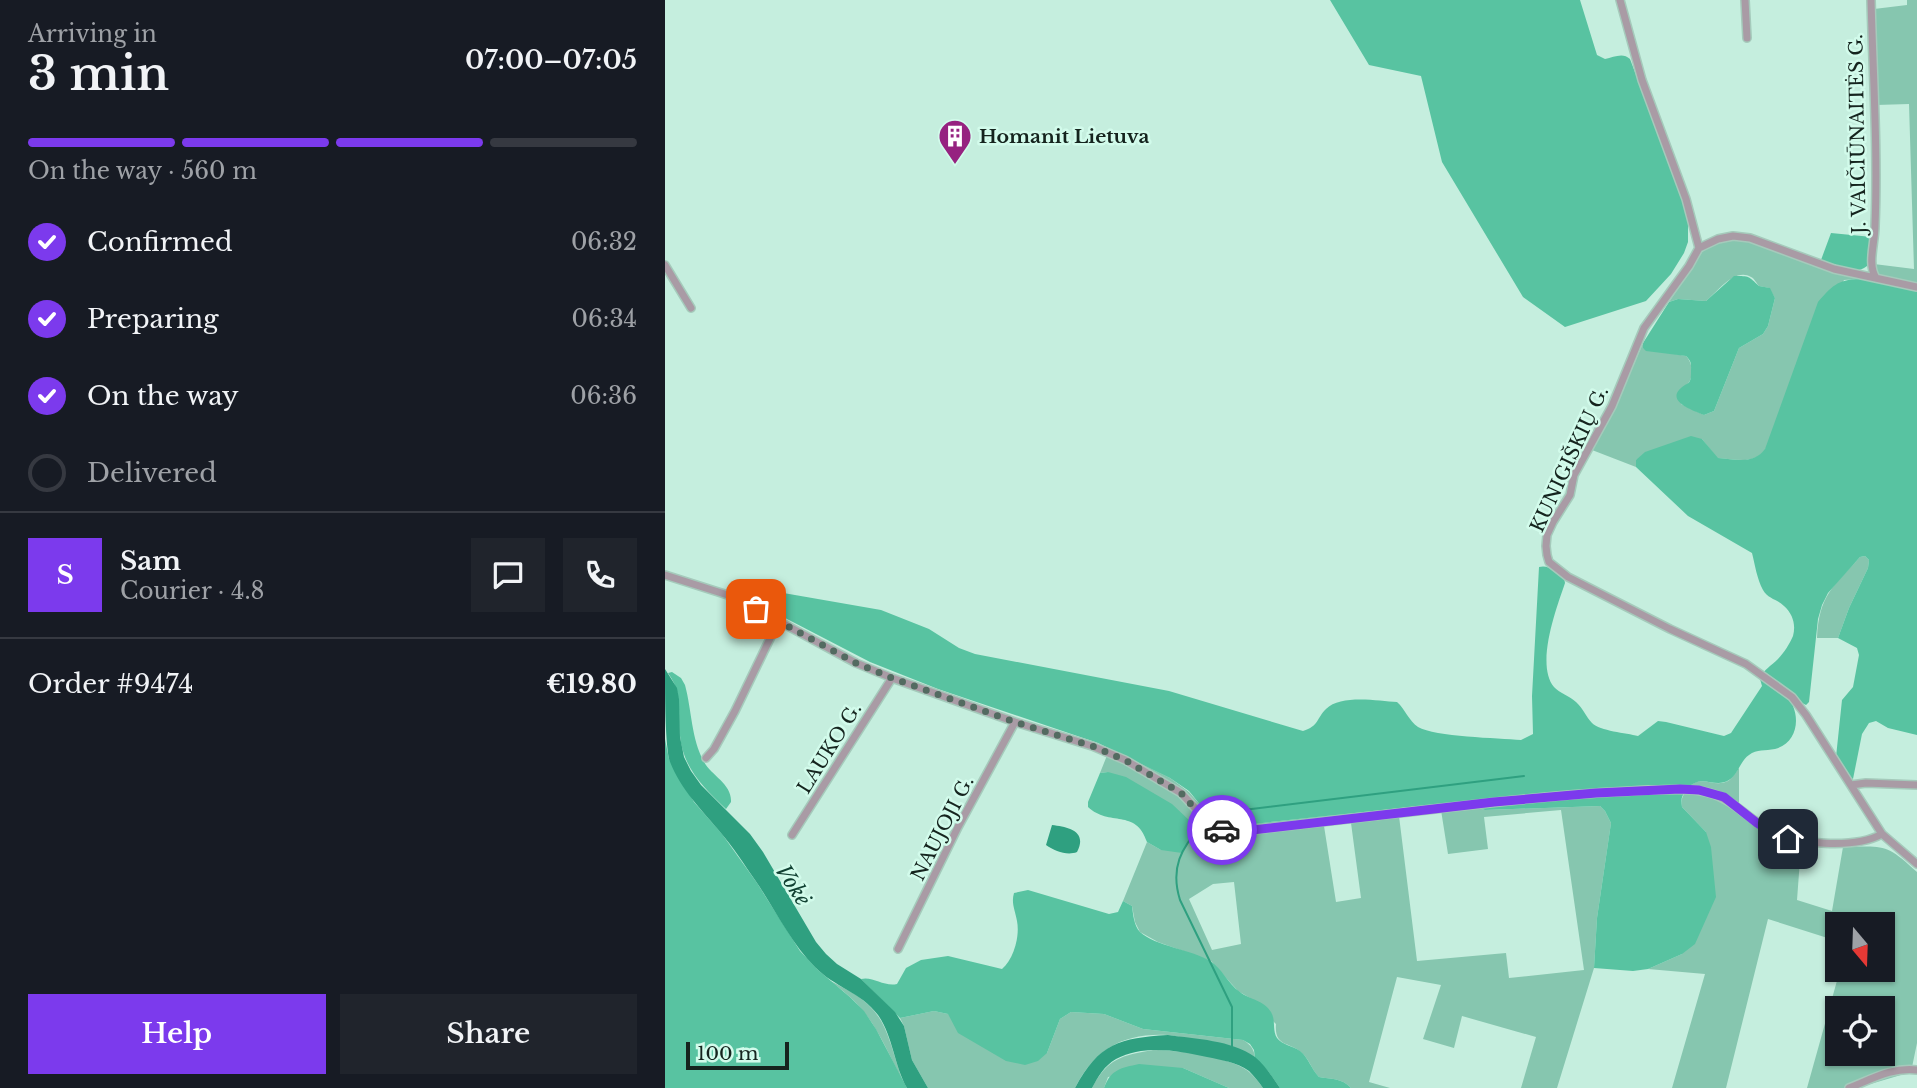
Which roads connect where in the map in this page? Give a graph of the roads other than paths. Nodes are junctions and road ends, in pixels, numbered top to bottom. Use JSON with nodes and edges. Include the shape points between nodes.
{"nodes":[{"id":1,"x":1620,"y":0,"type":"edge"},
{"id":2,"x":1745,"y":0,"type":"edge"},
{"id":3,"x":1871,"y":0,"type":"edge"},
{"id":4,"x":1747,"y":38,"type":"dead end"},
{"id":5,"x":1699,"y":248,"type":"junction"},
{"id":6,"x":665,"y":265,"type":"edge"},
{"id":7,"x":1871,"y":266,"type":"junction"},
{"id":8,"x":1858,"y":275,"type":"junction"},
{"id":9,"x":1876,"y":278,"type":"junction"},
{"id":10,"x":1917,"y":287,"type":"edge"},
{"id":11,"x":691,"y":308,"type":"dead end"},
{"id":12,"x":665,"y":575,"type":"edge"},
{"id":13,"x":779,"y":620,"type":"junction"},
{"id":14,"x":892,"y":678,"type":"junction"},
{"id":15,"x":1015,"y":722,"type":"junction"},
{"id":16,"x":706,"y":758,"type":"dead end"},
{"id":17,"x":1851,"y":785,"type":"junction"},
{"id":18,"x":1917,"y":785,"type":"edge"},
{"id":19,"x":1882,"y":834,"type":"junction"},
{"id":20,"x":792,"y":835,"type":"dead end"},
{"id":21,"x":1917,"y":864,"type":"edge"},
{"id":22,"x":898,"y":949,"type":"dead end"},
{"id":23,"x":1917,"y":1070,"type":"edge"},
{"id":24,"x":1849,"y":1088,"type":"edge"}],
"edges":[{"from":1,"to":5,"type":"street"},
{"from":2,"to":4,"type":"street"},
{"from":3,"to":7,"type":"street","name":"J. VAIČIŪNAITĖS G.","via":[[1876,204]]},
{"from":5,"to":8,"type":"street","via":[[1718,239],[1750,238]]},
{"from":5,"to":17,"type":"street","name":"KUNIGIŠKIŲ G.","via":[[1644,328],[1612,406],[1574,475],[1570,495],[1552,522],[1547,555],[1568,577],[1746,664],[1792,697]]},
{"from":6,"to":11,"type":"street"},
{"from":7,"to":8,"type":"street"},
{"from":7,"to":9,"type":"street","name":"J. VAIČIŪNAITĖS G."},
{"from":8,"to":9,"type":"street"},
{"from":9,"to":10,"type":"street"},
{"from":12,"to":13,"type":"street","via":[[734,597]]},
{"from":13,"to":14,"type":"street"},
{"from":13,"to":16,"type":"street","via":[[735,711]]},
{"from":14,"to":15,"type":"street"},
{"from":14,"to":20,"type":"street","name":"LAUKO G."},
{"from":15,"to":19,"type":"street","via":[[1125,760],[1181,793],[1213,827],[1224,831],[1482,803],[1680,789],[1724,797],[1788,839],[1849,842]]},
{"from":15,"to":22,"type":"street","name":"NAUJOJI G."},
{"from":17,"to":18,"type":"street"},
{"from":17,"to":19,"type":"street","name":"KUNIGIŠKIŲ G."},
{"from":19,"to":21,"type":"street","name":"KUNIGIŠKIŲ G."},
{"from":23,"to":24,"type":"street","via":[[1894,1070]]}]}
